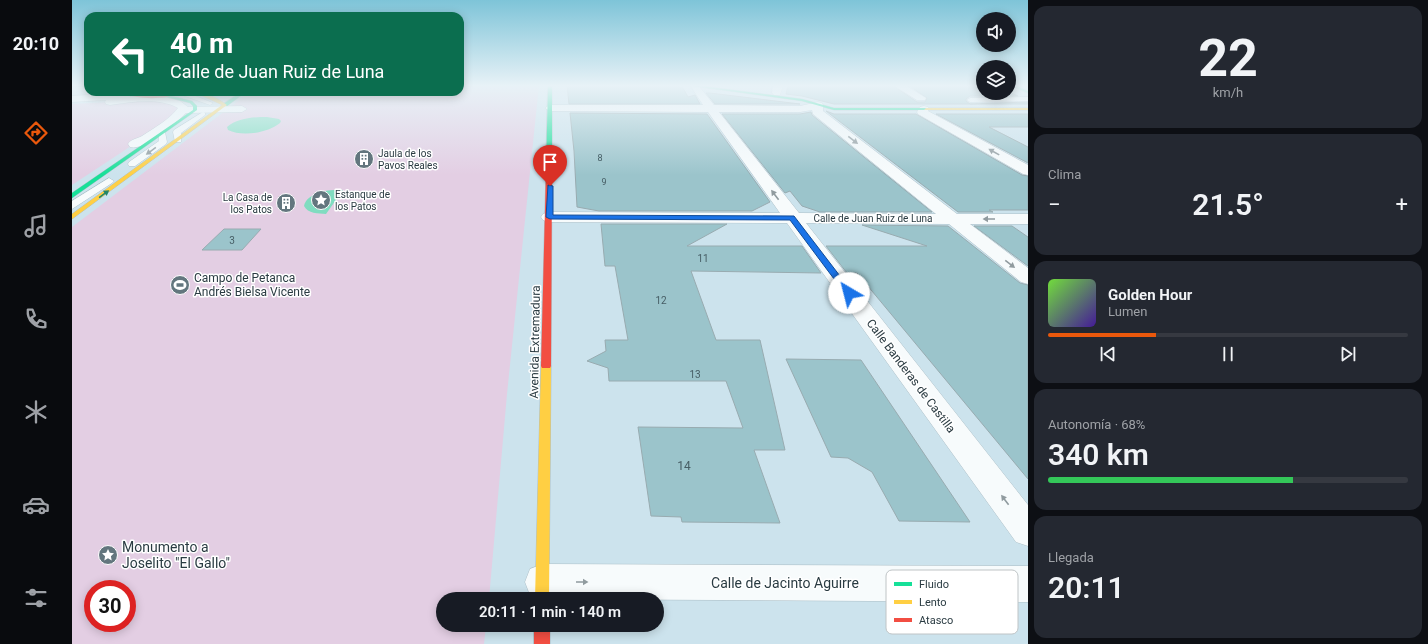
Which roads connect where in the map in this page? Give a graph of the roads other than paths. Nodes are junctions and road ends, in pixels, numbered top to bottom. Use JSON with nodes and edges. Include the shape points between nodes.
{"nodes":[{"id":1,"x":177,"y":115,"type":"edge"},
{"id":2,"x":194,"y":115,"type":"edge"},
{"id":3,"x":196,"y":115,"type":"edge"},
{"id":4,"x":207,"y":115,"type":"edge"},
{"id":5,"x":550,"y":115,"type":"edge"},
{"id":6,"x":715,"y":115,"type":"edge"},
{"id":7,"x":821,"y":115,"type":"edge"},
{"id":8,"x":927,"y":115,"type":"edge"},
{"id":9,"x":162,"y":134,"type":"junction"},
{"id":10,"x":178,"y":140,"type":"junction"},
{"id":11,"x":134,"y":144,"type":"dead end"},
{"id":12,"x":132,"y":164,"type":"dead end"},
{"id":13,"x":1028,"y":171,"type":"edge"},
{"id":14,"x":109,"y":181,"type":"dead end"},
{"id":15,"x":72,"y":196,"type":"edge"},
{"id":16,"x":72,"y":206,"type":"edge"},
{"id":17,"x":72,"y":217,"type":"edge"},
{"id":18,"x":550,"y":217,"type":"junction"},
{"id":19,"x":792,"y":218,"type":"junction"},
{"id":20,"x":953,"y":219,"type":"junction"},
{"id":21,"x":1028,"y":219,"type":"edge"},
{"id":22,"x":1028,"y":278,"type":"edge"},
{"id":23,"x":1028,"y":531,"type":"edge"},
{"id":24,"x":1018,"y":584,"type":"edge"},
{"id":25,"x":1028,"y":584,"type":"edge"},
{"id":26,"x":886,"y":586,"type":"edge"},
{"id":27,"x":543,"y":590,"type":"edge"},
{"id":28,"x":542,"y":632,"type":"edge"},
{"id":29,"x":542,"y":644,"type":"edge"}],
"edges":[{"from":1,"to":11,"type":"street","via":[[144,140]]},
{"from":2,"to":9,"type":"main road"},
{"from":3,"to":10,"type":"lane","via":[[177,132]]},
{"from":4,"to":10,"type":"main road"},
{"from":5,"to":18,"type":"main road","name":"Avenida Extremadura"},
{"from":19,"to":6,"type":"street","name":"Calle Banderas de Castilla","one_way":true},
{"from":7,"to":20,"type":"street","one_way":true},
{"from":13,"to":8,"type":"street","one_way":true},
{"from":9,"to":12,"type":"lane","one_way":true,"via":[[163,142]]},
{"from":9,"to":15,"type":"main road"},
{"from":17,"to":10,"type":"main road","one_way":true},
{"from":14,"to":16,"type":"lane"},
{"from":18,"to":19,"type":"street","name":"Calle de Juan Ruiz de Luna"},
{"from":18,"to":27,"type":"main road","name":"Avenida Extremadura"},
{"from":19,"to":20,"type":"street","name":"Calle de Juan Ruiz de Luna"},
{"from":23,"to":19,"type":"street","name":"Calle Banderas de Castilla","one_way":true},
{"from":21,"to":20,"type":"street","name":"Calle de Juan Ruiz de Luna","one_way":true},
{"from":20,"to":22,"type":"street","one_way":true},
{"from":24,"to":25,"type":"street","name":"Calle de Jacinto Aguirre","one_way":true},
{"from":27,"to":26,"type":"street","name":"Calle de Jacinto Aguirre","one_way":true},
{"from":28,"to":29,"type":"main road"}]}
